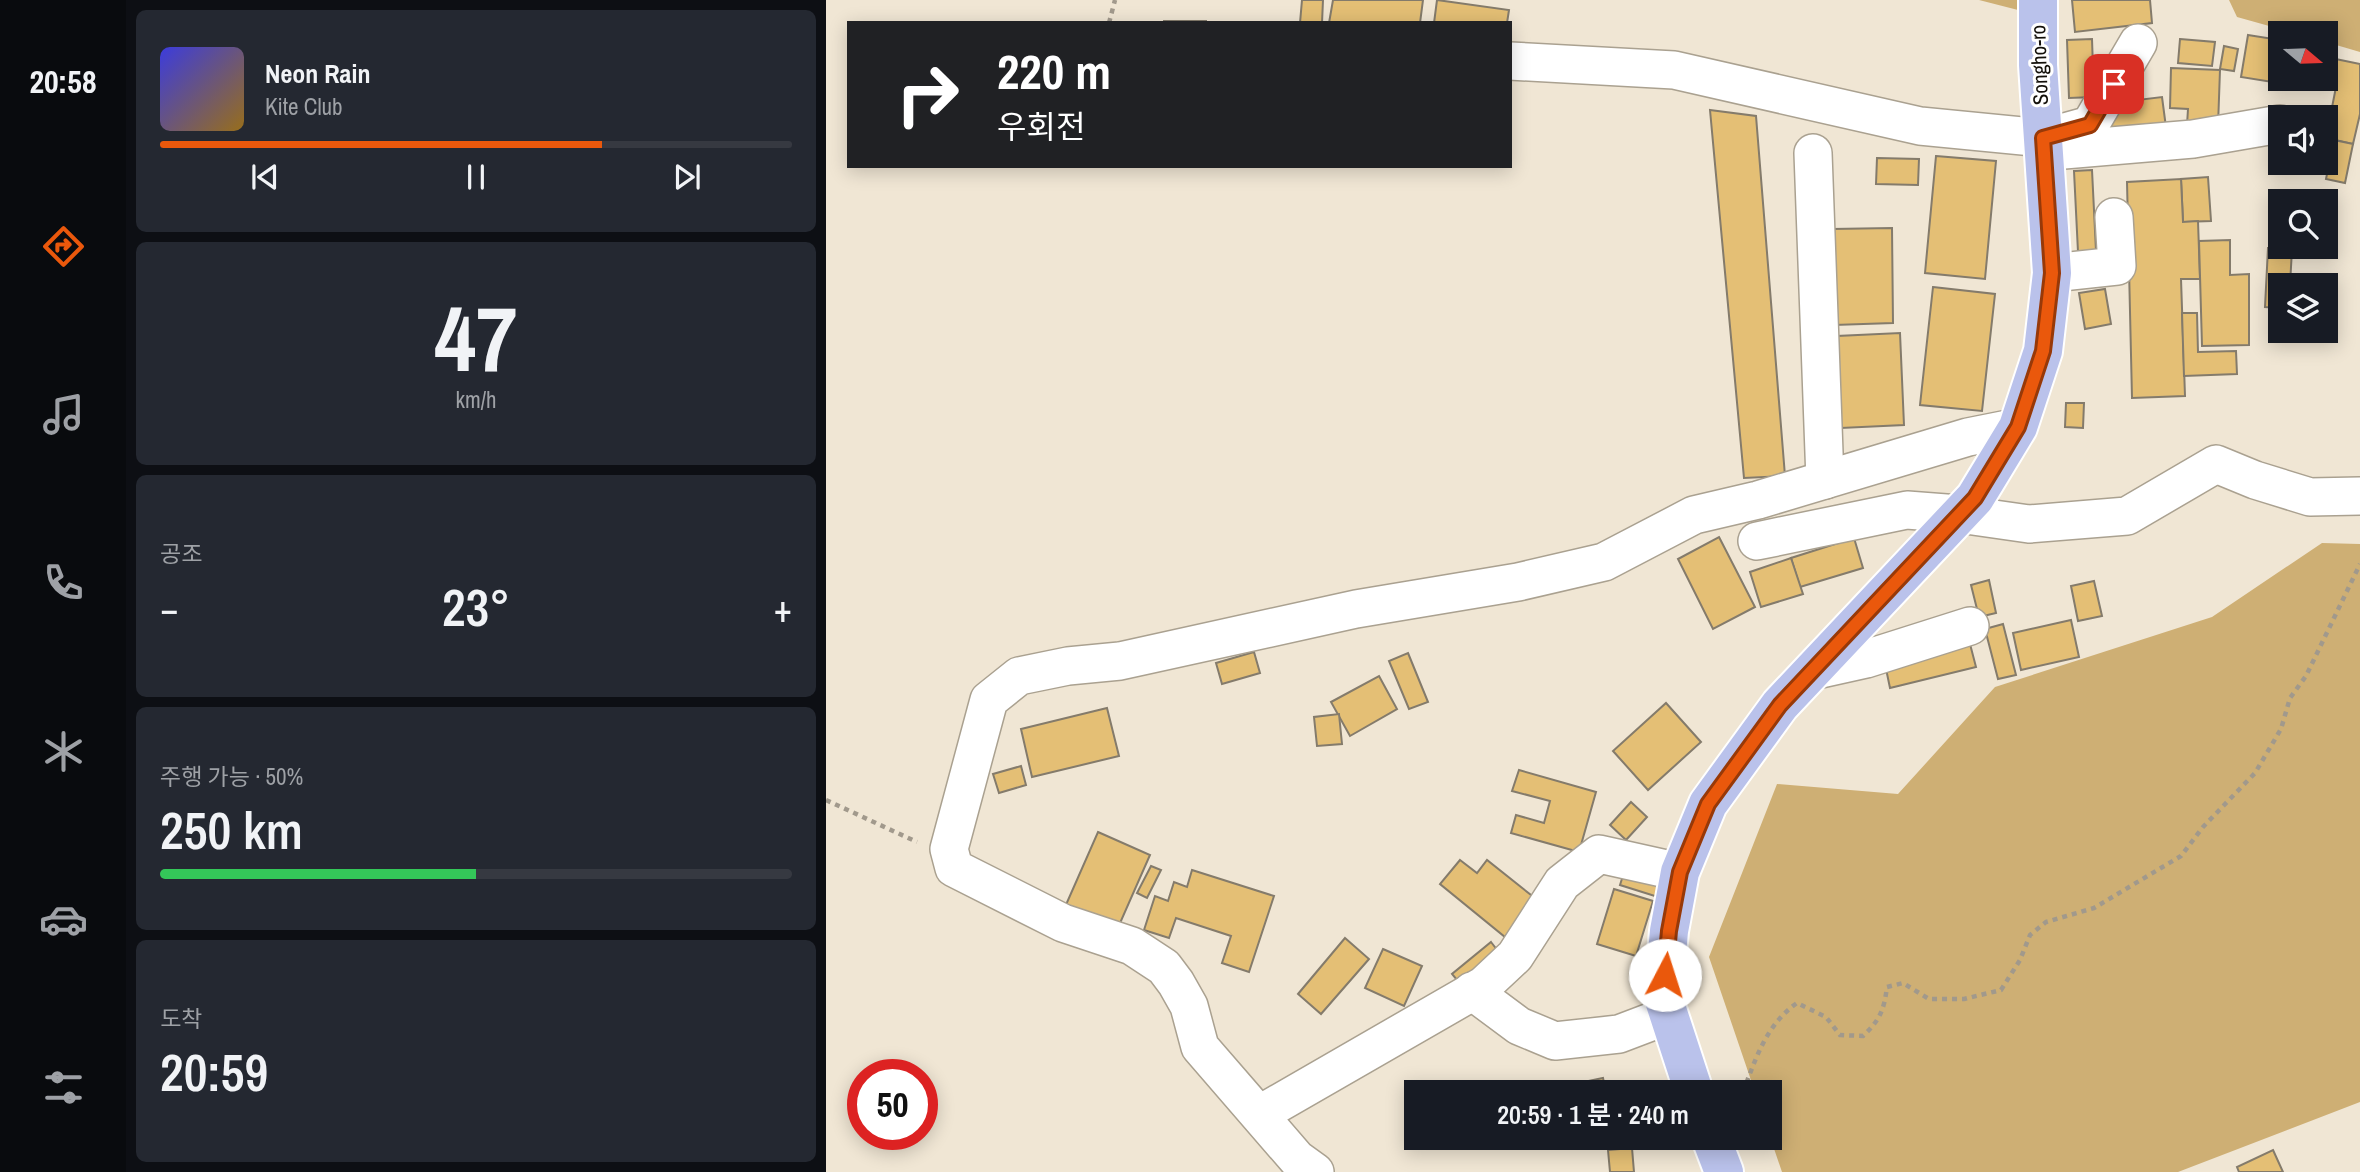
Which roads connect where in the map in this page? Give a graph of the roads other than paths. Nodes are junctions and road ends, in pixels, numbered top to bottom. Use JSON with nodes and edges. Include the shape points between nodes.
{"nodes":[{"id":1,"x":2038,"y":0,"type":"edge"},
{"id":2,"x":2138,"y":43,"type":"dead end"},
{"id":3,"x":1512,"y":61,"type":"edge"},
{"id":4,"x":2268,"y":126,"type":"edge"},
{"id":5,"x":2043,"y":145,"type":"junction"},
{"id":6,"x":1813,"y":153,"type":"dead end"},
{"id":7,"x":2114,"y":218,"type":"dead end"},
{"id":8,"x":2052,"y":273,"type":"junction"},
{"id":9,"x":2018,"y":427,"type":"junction"},
{"id":10,"x":1825,"y":480,"type":"junction"},
{"id":11,"x":2360,"y":496,"type":"edge"},
{"id":12,"x":1959,"y":514,"type":"junction"},
{"id":13,"x":1757,"y":541,"type":"dead end"},
{"id":14,"x":1970,"y":626,"type":"dead end"},
{"id":15,"x":1812,"y":671,"type":"junction"},
{"id":16,"x":1680,"y":872,"type":"junction"},
{"id":17,"x":1472,"y":991,"type":"junction"},
{"id":18,"x":1669,"y":1016,"type":"junction"},
{"id":19,"x":1690,"y":1080,"type":"edge"},
{"id":20,"x":1260,"y":1114,"type":"junction"},
{"id":21,"x":1716,"y":1150,"type":"edge"},
{"id":22,"x":1315,"y":1172,"type":"edge"},
{"id":23,"x":1724,"y":1172,"type":"edge"}],
"edges":[{"from":1,"to":5,"type":"main road","name":"Songho-ro"},
{"from":2,"to":5,"type":"street","via":[[2090,125]]},
{"from":3,"to":5,"type":"street","via":[[1674,70],[1920,126]]},
{"from":4,"to":5,"type":"street","via":[[2193,139]]},
{"from":5,"to":8,"type":"main road","name":"Songho-ro"},
{"from":6,"to":10,"type":"street"},
{"from":7,"to":8,"type":"street","via":[[2117,266]]},
{"from":8,"to":9,"type":"main road","name":"Songho-ro","via":[[2043,351]]},
{"from":9,"to":10,"type":"street"},
{"from":9,"to":12,"type":"main road","name":"Songho-ro","via":[[1975,498]]},
{"from":10,"to":20,"type":"street","via":[[1694,515],[1604,562],[1120,660],[1019,676],[989,699],[949,849],[954,868],[1063,922],[1132,946],[1164,967],[1189,1006],[1200,1047]]},
{"from":11,"to":12,"type":"street","via":[[2310,496],[2216,464],[2127,516],[2029,524]]},
{"from":12,"to":13,"type":"street","via":[[1907,510]]},
{"from":12,"to":15,"type":"main road","name":"Songho-ro"},
{"from":14,"to":15,"type":"street"},
{"from":15,"to":16,"type":"main road","name":"Songho-ro","via":[[1780,705],[1708,804]]},
{"from":16,"to":17,"type":"street","via":[[1600,854],[1562,883],[1515,956]]},
{"from":16,"to":18,"type":"main road","name":"Songho-ro","via":[[1663,997]]},
{"from":17,"to":18,"type":"street","via":[[1519,1026],[1555,1041],[1619,1034]]},
{"from":17,"to":20,"type":"street"},
{"from":18,"to":19,"type":"main road","name":"Songho-ro"},
{"from":20,"to":22,"type":"street","via":[[1297,1159]]},
{"from":21,"to":23,"type":"main road"}]}
